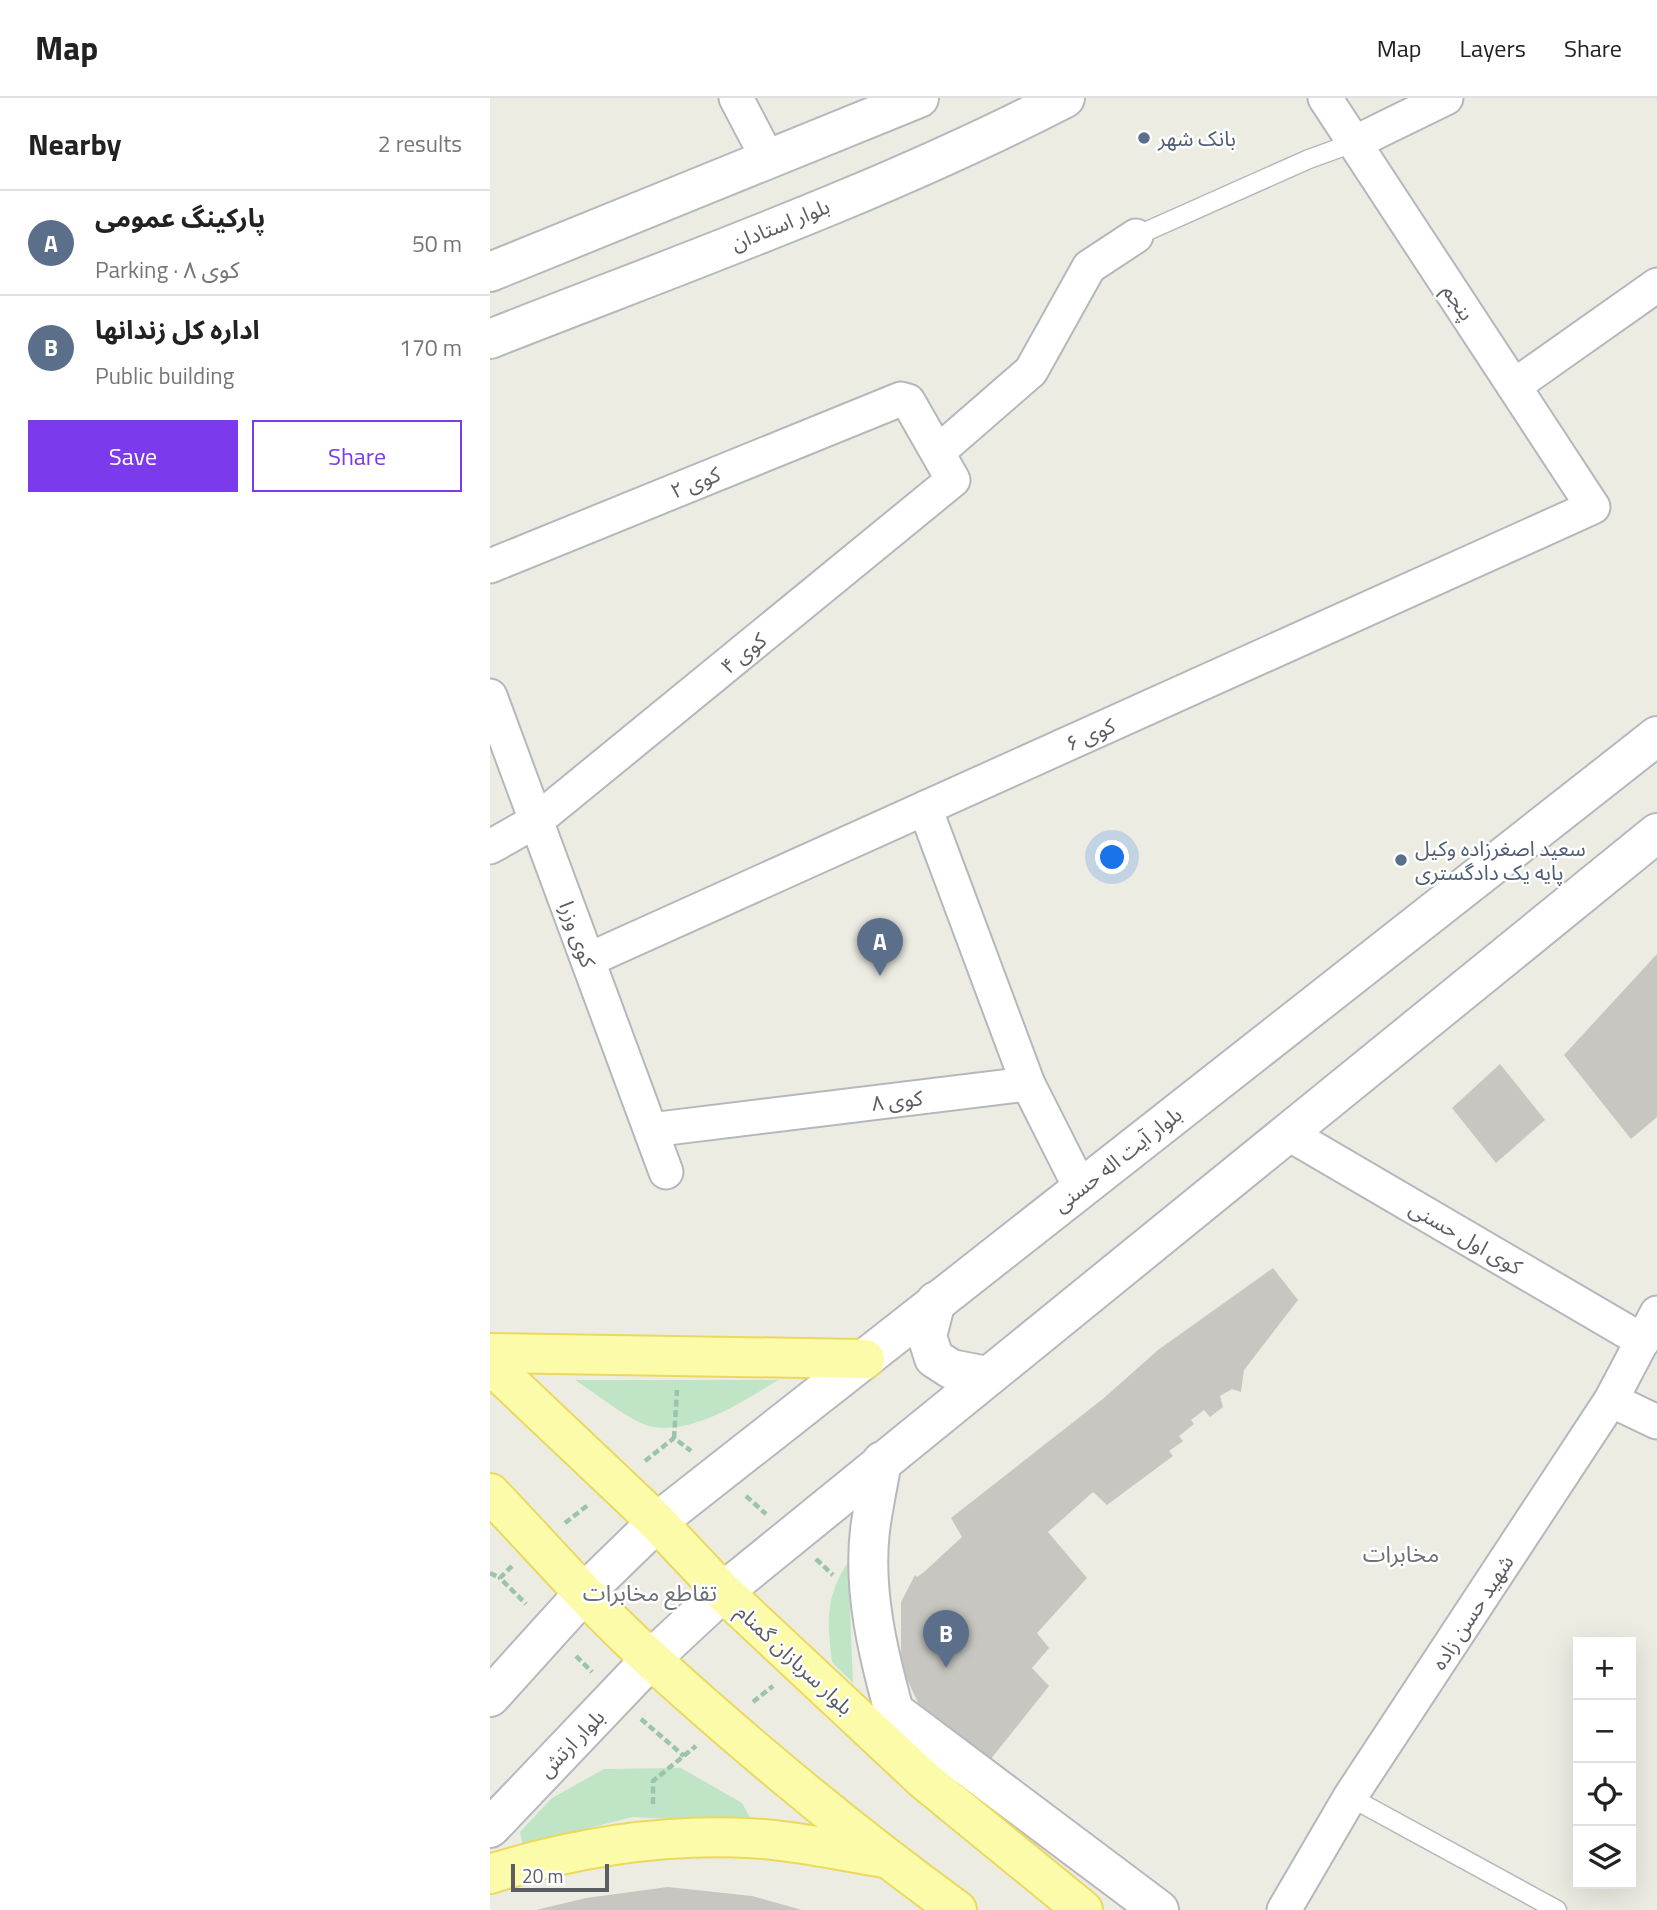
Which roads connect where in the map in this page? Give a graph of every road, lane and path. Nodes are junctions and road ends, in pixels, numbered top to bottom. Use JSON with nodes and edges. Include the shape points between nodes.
{"nodes":[{"id":1,"x":736,"y":98,"type":"edge"},
{"id":2,"x":919,"y":98,"type":"edge"},
{"id":3,"x":1065,"y":98,"type":"edge"},
{"id":4,"x":1325,"y":98,"type":"edge"},
{"id":5,"x":1446,"y":98,"type":"edge"},
{"id":6,"x":1356,"y":142,"type":"junction"},
{"id":7,"x":768,"y":159,"type":"junction"},
{"id":8,"x":1136,"y":236,"type":"joint"},
{"id":9,"x":490,"y":272,"type":"edge"},
{"id":10,"x":1657,"y":285,"type":"edge"},
{"id":11,"x":490,"y":339,"type":"edge"},
{"id":12,"x":1514,"y":386,"type":"junction"},
{"id":13,"x":939,"y":451,"type":"junction"},
{"id":14,"x":1593,"y":507,"type":"joint"},
{"id":15,"x":490,"y":566,"type":"edge"},
{"id":16,"x":490,"y":696,"type":"edge"},
{"id":17,"x":1657,"y":736,"type":"edge"},
{"id":18,"x":925,"y":808,"type":"junction"},
{"id":19,"x":536,"y":821,"type":"junction"},
{"id":20,"x":1657,"y":833,"type":"edge"},
{"id":21,"x":490,"y":847,"type":"edge"},
{"id":22,"x":588,"y":960,"type":"junction"},
{"id":23,"x":1028,"y":1084,"type":"junction"},
{"id":24,"x":651,"y":1130,"type":"junction"},
{"id":25,"x":1289,"y":1134,"type":"junction"},
{"id":26,"x":666,"y":1172,"type":"dead end"},
{"id":27,"x":1080,"y":1187,"type":"junction"},
{"id":28,"x":936,"y":1301,"type":"junction"},
{"id":29,"x":1650,"y":1327,"type":"edge"},
{"id":30,"x":490,"y":1353,"type":"edge"},
{"id":31,"x":680,"y":1356,"type":"junction"},
{"id":32,"x":865,"y":1359,"type":"junction"},
{"id":33,"x":490,"y":1364,"type":"edge"},
{"id":34,"x":987,"y":1376,"type":"junction"},
{"id":35,"x":1611,"y":1399,"type":"junction"},
{"id":36,"x":1657,"y":1422,"type":"edge"},
{"id":37,"x":674,"y":1438,"type":"dead end"},
{"id":38,"x":883,"y":1461,"type":"junction"},
{"id":39,"x":490,"y":1493,"type":"edge"},
{"id":40,"x":657,"y":1522,"type":"junction"},
{"id":41,"x":490,"y":1573,"type":"edge"},
{"id":42,"x":500,"y":1578,"type":"dead end"},
{"id":43,"x":585,"y":1592,"type":"junction"},
{"id":44,"x":723,"y":1592,"type":"junction"},
{"id":45,"x":651,"y":1659,"type":"junction"},
{"id":46,"x":490,"y":1697,"type":"edge"},
{"id":47,"x":894,"y":1711,"type":"junction"},
{"id":48,"x":924,"y":1780,"type":"junction"},
{"id":49,"x":1350,"y":1797,"type":"junction"},
{"id":50,"x":490,"y":1828,"type":"edge"},
{"id":51,"x":886,"y":1858,"type":"junction"},
{"id":52,"x":490,"y":1874,"type":"edge"},
{"id":53,"x":957,"y":1910,"type":"edge"},
{"id":54,"x":1083,"y":1910,"type":"edge"},
{"id":55,"x":1159,"y":1910,"type":"edge"},
{"id":56,"x":1284,"y":1910,"type":"edge"},
{"id":57,"x":1557,"y":1910,"type":"edge"}],
"edges":[{"from":1,"to":7,"type":"street"},
{"from":2,"to":7,"type":"main road"},
{"from":3,"to":11,"type":"main road","name":"بلوار استادان","via":[[1008,128],[792,220]]},
{"from":4,"to":6,"type":"street","name":"پنجم"},
{"from":5,"to":6,"type":"street"},
{"from":6,"to":8,"type":"lane"},
{"from":6,"to":12,"type":"street","name":"پنجم"},
{"from":7,"to":9,"type":"main road"},
{"from":8,"to":13,"type":"street","via":[[1089,267],[1031,371]]},
{"from":10,"to":12,"type":"street"},
{"from":12,"to":14,"type":"street","name":"پنجم"},
{"from":13,"to":15,"type":"street","name":"کوی ۲","via":[[908,401],[901,399]]},
{"from":13,"to":19,"type":"street","name":"کوی ۴","via":[[953,480],[950,484]]},
{"from":14,"to":18,"type":"street","name":"کوی ۶"},
{"from":16,"to":19,"type":"street","name":"کوی وزرا"},
{"from":17,"to":27,"type":"main road","name":"بلوار آیت اله حسنی"},
{"from":18,"to":22,"type":"street","name":"کوی ۶"},
{"from":18,"to":23,"type":"street"},
{"from":19,"to":21,"type":"street","name":"کوی ۴"},
{"from":19,"to":22,"type":"street","name":"کوی وزرا"},
{"from":20,"to":25,"type":"main road"},
{"from":22,"to":24,"type":"street","name":"کوی وزرا"},
{"from":23,"to":24,"type":"street","name":"کوی ۸"},
{"from":23,"to":27,"type":"street"},
{"from":24,"to":26,"type":"street","name":"کوی وزرا"},
{"from":25,"to":29,"type":"street","name":"کوی اول حسنی"},
{"from":25,"to":34,"type":"main road"},
{"from":27,"to":28,"type":"main road","name":"بلوار آیت اله حسنی"},
{"from":28,"to":32,"type":"main road","name":"بلوار آیت اله حسنی"},
{"from":28,"to":34,"type":"main road","via":[[927,1336],[933,1358],[951,1369]]},
{"from":29,"to":35,"type":"street","name":"شهید حسن زاده"},
{"from":30,"to":31,"type":"main road"},
{"from":31,"to":32,"type":"main road"},
{"from":31,"to":37,"type":"path"},
{"from":32,"to":40,"type":"main road","name":"بلوار آیت اله حسنی"},
{"from":33,"to":40,"type":"main road","name":"بلوار سربازان گمنام"},
{"from":34,"to":38,"type":"main road"},
{"from":35,"to":36,"type":"street"},
{"from":35,"to":49,"type":"street","name":"شهید حسن زاده"},
{"from":38,"to":44,"type":"main road"},
{"from":38,"to":47,"type":"main road","via":[[870,1532],[869,1597]]},
{"from":39,"to":43,"type":"main road"},
{"from":40,"to":43,"type":"main road","name":"بلوار آیت اله حسنی"},
{"from":40,"to":44,"type":"main road","name":"بلوار سربازان گمنام"},
{"from":41,"to":42,"type":"path"},
{"from":43,"to":45,"type":"main road"},
{"from":43,"to":46,"type":"main road"},
{"from":44,"to":45,"type":"main road"},
{"from":44,"to":48,"type":"main road","name":"بلوار سربازان گمنام"},
{"from":45,"to":50,"type":"main road","name":"بلوار ارتش"},
{"from":45,"to":51,"type":"main road"},
{"from":47,"to":48,"type":"main road"},
{"from":47,"to":55,"type":"main road"},
{"from":48,"to":54,"type":"main road","name":"بلوار سربازان گمنام"},
{"from":49,"to":56,"type":"street","name":"شهید حسن زاده"},
{"from":49,"to":57,"type":"lane"},
{"from":51,"to":52,"type":"main road","via":[[748,1838],[636,1841]]},
{"from":51,"to":53,"type":"main road"}]}
